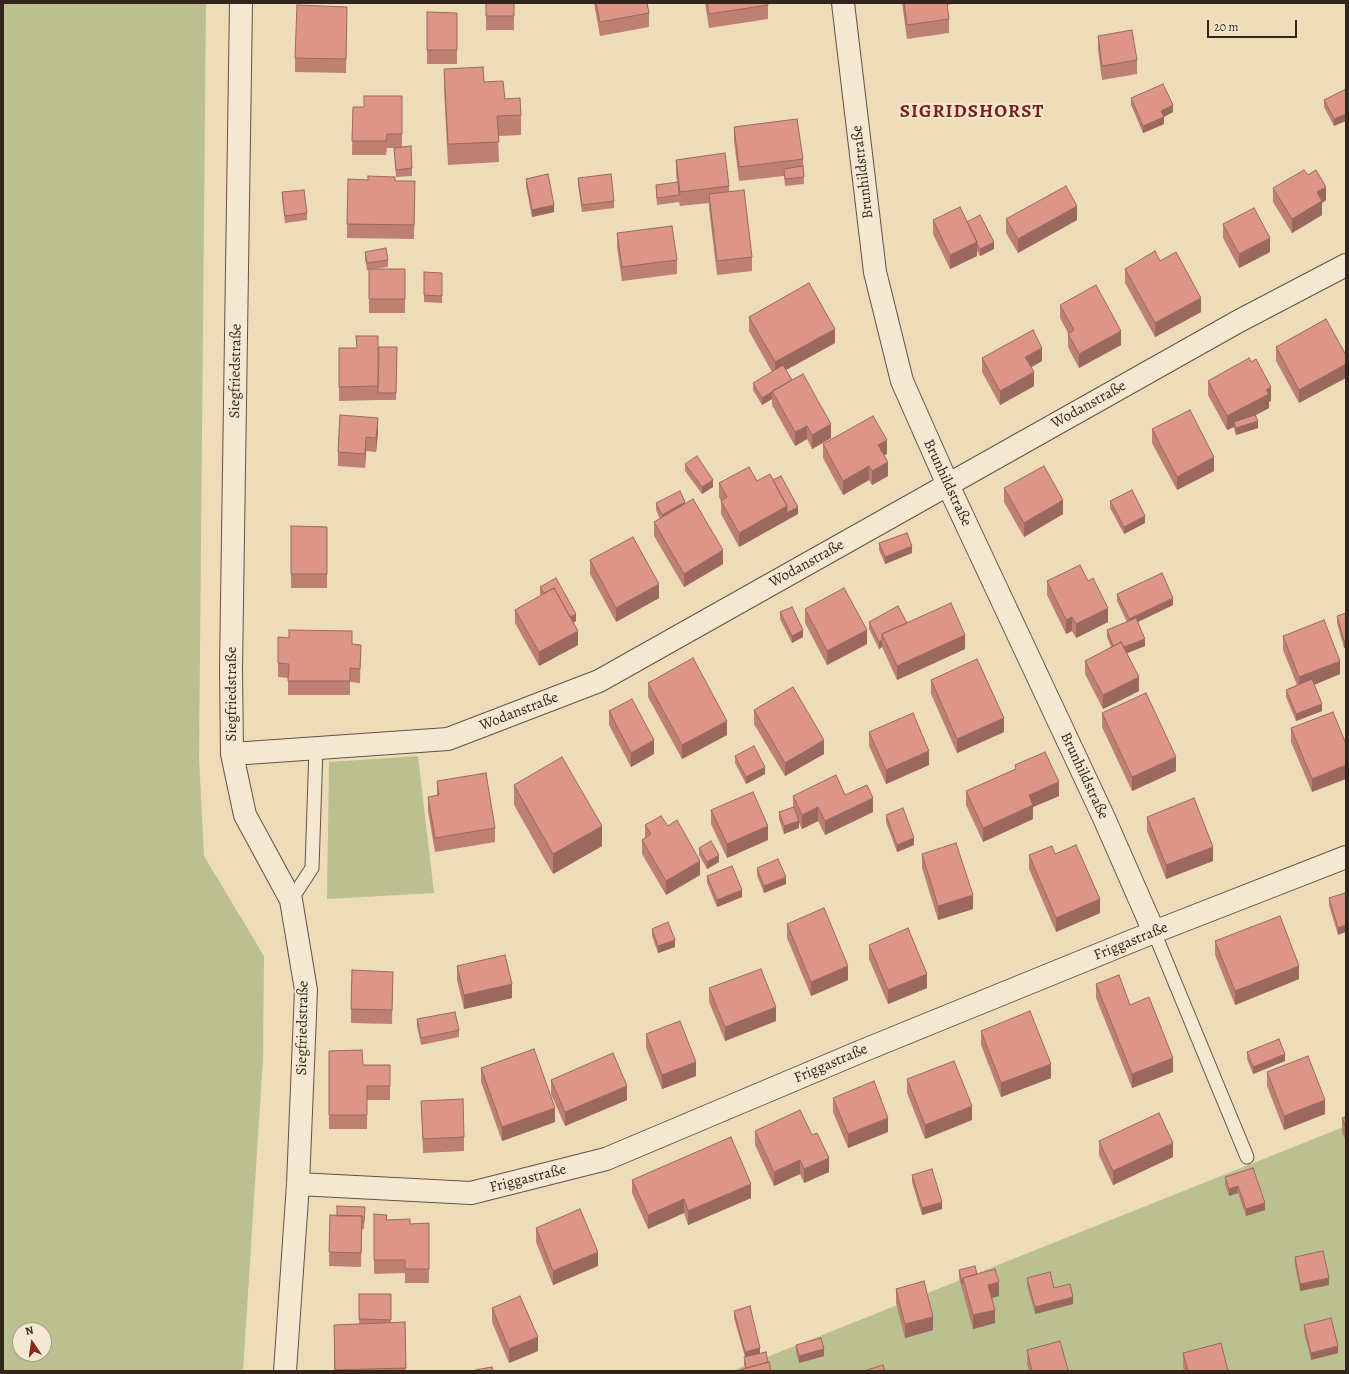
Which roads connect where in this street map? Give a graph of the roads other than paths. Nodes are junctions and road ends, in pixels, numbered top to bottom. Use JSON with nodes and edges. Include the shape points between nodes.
{"nodes":[{"id":1,"x":241,"y":3,"type":"edge"},
{"id":2,"x":843,"y":3,"type":"edge"},
{"id":3,"x":1346,"y":265,"type":"edge"},
{"id":4,"x":948,"y":485,"type":"junction"},
{"id":5,"x":316,"y":748,"type":"junction"},
{"id":6,"x":232,"y":754,"type":"junction"},
{"id":7,"x":1346,"y":857,"type":"edge"},
{"id":8,"x":292,"y":900,"type":"junction"},
{"id":9,"x":1154,"y":932,"type":"junction"},
{"id":10,"x":1247,"y":1157,"type":"dead end"},
{"id":11,"x":298,"y":1184,"type":"junction"},
{"id":12,"x":285,"y":1371,"type":"edge"}],
"edges":[{"from":1,"to":6,"type":"street","name":"Siegfriedstraße","via":[[231,668]]},
{"from":2,"to":4,"type":"street","name":"Brunhildstraße","via":[[875,272],[902,381]]},
{"from":3,"to":4,"type":"street","name":"Wodanstraße","via":[[1239,321]]},
{"from":4,"to":5,"type":"street","name":"Wodanstraße","via":[[599,681],[448,739]]},
{"from":4,"to":9,"type":"street","name":"Brunhildstraße","via":[[1104,818]]},
{"from":5,"to":6,"type":"street","name":"Wodanstraße"},
{"from":5,"to":8,"type":"lane","via":[[312,868]]},
{"from":6,"to":8,"type":"street","name":"Siegfriedstraße","via":[[245,815]]},
{"from":7,"to":9,"type":"street","name":"Friggastraße"},
{"from":8,"to":11,"type":"street","name":"Siegfriedstraße","via":[[306,990]]},
{"from":9,"to":10,"type":"lane"},
{"from":9,"to":11,"type":"street","name":"Friggastraße","via":[[606,1158],[471,1193]]},
{"from":11,"to":12,"type":"street","name":"Siegfriedstraße"}]}
